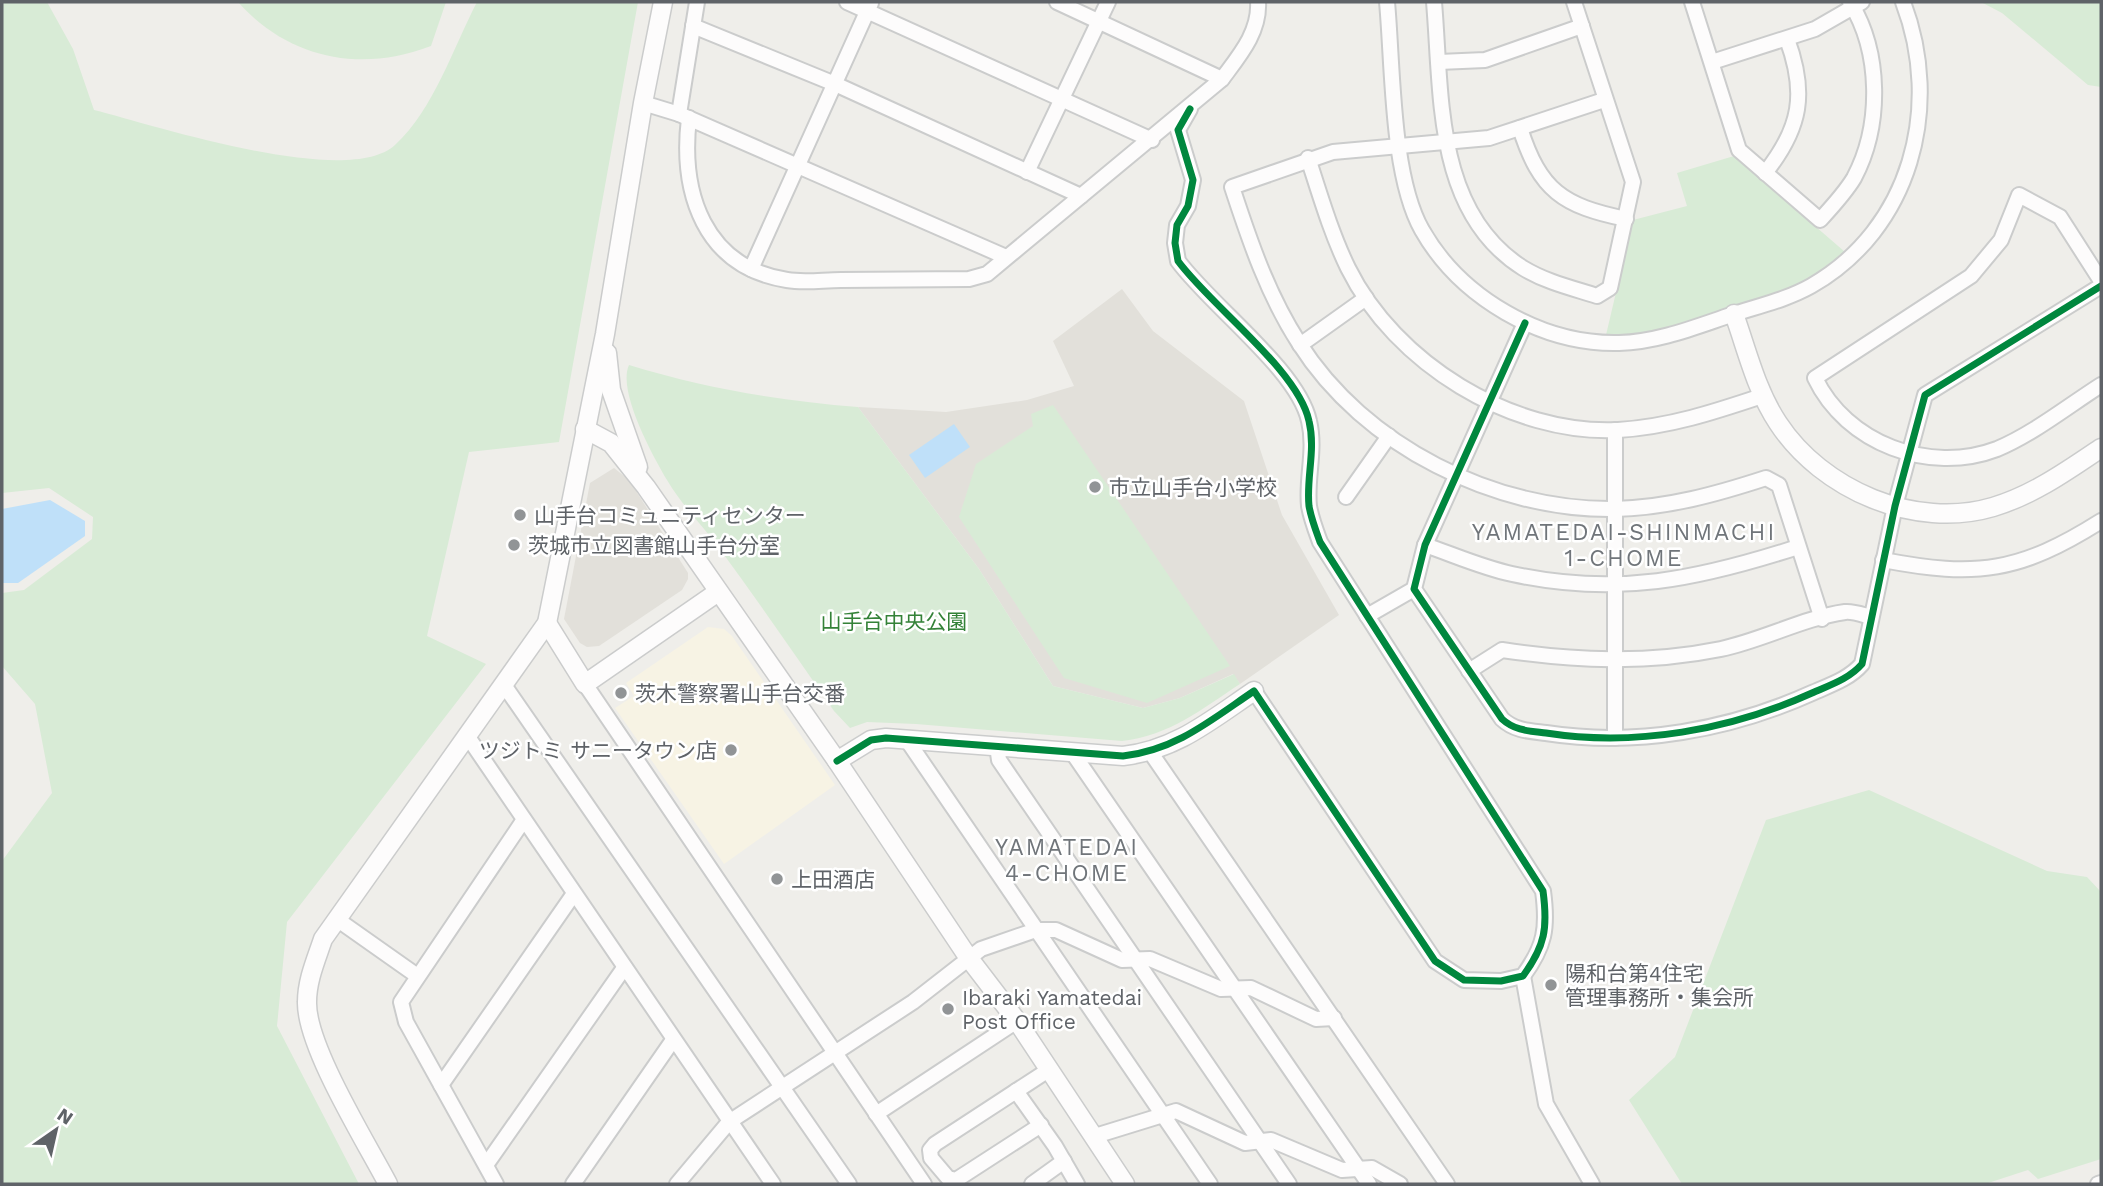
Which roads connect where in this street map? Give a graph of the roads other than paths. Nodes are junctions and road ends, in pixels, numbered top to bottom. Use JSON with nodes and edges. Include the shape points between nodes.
{"nodes":[{"id":1,"x":663,"y":2,"type":"edge"},
{"id":2,"x":697,"y":2,"type":"edge"},
{"id":3,"x":847,"y":2,"type":"edge"},
{"id":4,"x":1057,"y":2,"type":"edge"},
{"id":5,"x":1108,"y":2,"type":"edge"},
{"id":6,"x":1258,"y":2,"type":"edge"},
{"id":7,"x":1387,"y":2,"type":"edge"},
{"id":8,"x":1434,"y":2,"type":"edge"},
{"id":9,"x":1574,"y":2,"type":"edge"},
{"id":10,"x":1692,"y":2,"type":"edge"},
{"id":11,"x":1903,"y":2,"type":"edge"},
{"id":12,"x":1855,"y":4,"type":"edge"},
{"id":13,"x":870,"y":6,"type":"edge"},
{"id":14,"x":1099,"y":20,"type":"junction"},
{"id":15,"x":693,"y":26,"type":"junction"},
{"id":16,"x":1582,"y":26,"type":"junction"},
{"id":17,"x":1787,"y":39,"type":"junction"},
{"id":18,"x":1439,"y":62,"type":"junction"},
{"id":19,"x":1712,"y":62,"type":"junction"},
{"id":20,"x":1222,"y":79,"type":"junction"},
{"id":21,"x":835,"y":85,"type":"junction"},
{"id":22,"x":1063,"y":100,"type":"junction"},
{"id":23,"x":1604,"y":100,"type":"junction"},
{"id":24,"x":643,"y":103,"type":"junction"},
{"id":25,"x":1190,"y":109,"type":"junction"},
{"id":26,"x":684,"y":116,"type":"junction"},
{"id":27,"x":1520,"y":128,"type":"junction"},
{"id":28,"x":1152,"y":140,"type":"junction"},
{"id":29,"x":1447,"y":142,"type":"junction"},
{"id":30,"x":1399,"y":147,"type":"junction"},
{"id":31,"x":1308,"y":158,"type":"junction"},
{"id":32,"x":800,"y":165,"type":"junction"},
{"id":33,"x":1027,"y":172,"type":"junction"},
{"id":34,"x":1765,"y":173,"type":"junction"},
{"id":35,"x":1081,"y":196,"type":"junction"},
{"id":36,"x":1626,"y":219,"type":"junction"},
{"id":37,"x":1006,"y":257,"type":"junction"},
{"id":38,"x":751,"y":269,"type":"junction"},
{"id":39,"x":2101,"y":284,"type":"edge"},
{"id":40,"x":1366,"y":298,"type":"junction"},
{"id":41,"x":1734,"y":314,"type":"junction"},
{"id":42,"x":1525,"y":323,"type":"junction"},
{"id":43,"x":605,"y":334,"type":"junction"},
{"id":44,"x":1300,"y":345,"type":"junction"},
{"id":45,"x":2101,"y":385,"type":"edge"},
{"id":46,"x":1762,"y":396,"type":"junction"},
{"id":47,"x":1489,"y":403,"type":"junction"},
{"id":48,"x":585,"y":429,"type":"junction"},
{"id":49,"x":1615,"y":430,"type":"junction"},
{"id":50,"x":1389,"y":436,"type":"junction"},
{"id":51,"x":2101,"y":448,"type":"edge"},
{"id":52,"x":1908,"y":454,"type":"junction"},
{"id":53,"x":1456,"y":475,"type":"junction"},
{"id":54,"x":646,"y":487,"type":"junction"},
{"id":55,"x":1346,"y":497,"type":"dead end"},
{"id":56,"x":1895,"y":506,"type":"junction"},
{"id":57,"x":1615,"y":509,"type":"junction"},
{"id":58,"x":2101,"y":521,"type":"edge"},
{"id":59,"x":1425,"y":545,"type":"junction"},
{"id":60,"x":1798,"y":547,"type":"junction"},
{"id":61,"x":1883,"y":560,"type":"junction"},
{"id":62,"x":1615,"y":586,"type":"junction"},
{"id":63,"x":1414,"y":589,"type":"junction"},
{"id":64,"x":718,"y":592,"type":"junction"},
{"id":65,"x":1367,"y":616,"type":"junction"},
{"id":66,"x":1871,"y":617,"type":"junction"},
{"id":67,"x":1822,"y":619,"type":"junction"},
{"id":68,"x":547,"y":623,"type":"junction"},
{"id":69,"x":1616,"y":660,"type":"junction"},
{"id":70,"x":1469,"y":671,"type":"junction"},
{"id":71,"x":585,"y":684,"type":"junction"},
{"id":72,"x":504,"y":685,"type":"junction"},
{"id":73,"x":1254,"y":691,"type":"joint"},
{"id":74,"x":468,"y":737,"type":"junction"},
{"id":75,"x":1615,"y":738,"type":"junction"},
{"id":76,"x":906,"y":740,"type":"junction"},
{"id":77,"x":997,"y":746,"type":"junction"},
{"id":78,"x":1072,"y":752,"type":"junction"},
{"id":79,"x":1151,"y":753,"type":"junction"},
{"id":80,"x":837,"y":761,"type":"junction"},
{"id":81,"x":523,"y":821,"type":"junction"},
{"id":82,"x":573,"y":895,"type":"junction"},
{"id":83,"x":338,"y":920,"type":"junction"},
{"id":84,"x":1036,"y":930,"type":"junction"},
{"id":85,"x":968,"y":957,"type":"junction"},
{"id":86,"x":1135,"y":959,"type":"junction"},
{"id":87,"x":624,"y":968,"type":"junction"},
{"id":88,"x":416,"y":975,"type":"junction"},
{"id":89,"x":1523,"y":976,"type":"junction"},
{"id":90,"x":1233,"y":988,"type":"junction"},
{"id":91,"x":1334,"y":1018,"type":"junction"},
{"id":92,"x":1017,"y":1021,"type":"junction"},
{"id":93,"x":673,"y":1040,"type":"junction"},
{"id":94,"x":834,"y":1054,"type":"junction"},
{"id":95,"x":1050,"y":1069,"type":"junction"},
{"id":96,"x":441,"y":1085,"type":"junction"},
{"id":97,"x":783,"y":1089,"type":"junction"},
{"id":98,"x":1016,"y":1091,"type":"junction"},
{"id":99,"x":876,"y":1114,"type":"junction"},
{"id":100,"x":1162,"y":1114,"type":"junction"},
{"id":101,"x":729,"y":1122,"type":"junction"},
{"id":102,"x":1041,"y":1125,"type":"junction"},
{"id":103,"x":1095,"y":1136,"type":"junction"},
{"id":104,"x":1259,"y":1141,"type":"junction"},
{"id":105,"x":1064,"y":1161,"type":"junction"},
{"id":106,"x":486,"y":1166,"type":"junction"},
{"id":107,"x":1359,"y":1169,"type":"junction"},
{"id":108,"x":388,"y":1184,"type":"edge"},
{"id":109,"x":496,"y":1184,"type":"edge"},
{"id":110,"x":573,"y":1184,"type":"edge"},
{"id":111,"x":677,"y":1184,"type":"edge"},
{"id":112,"x":773,"y":1184,"type":"edge"},
{"id":113,"x":849,"y":1184,"type":"edge"},
{"id":114,"x":924,"y":1184,"type":"edge"},
{"id":115,"x":1032,"y":1184,"type":"edge"},
{"id":116,"x":1077,"y":1184,"type":"edge"},
{"id":117,"x":1125,"y":1184,"type":"edge"},
{"id":118,"x":1210,"y":1184,"type":"edge"},
{"id":119,"x":1289,"y":1184,"type":"edge"},
{"id":120,"x":1369,"y":1184,"type":"edge"},
{"id":121,"x":1400,"y":1184,"type":"edge"},
{"id":122,"x":1447,"y":1184,"type":"edge"},
{"id":123,"x":1592,"y":1184,"type":"edge"}],
"edges":[{"from":1,"to":24,"type":"street"},
{"from":2,"to":15,"type":"street"},
{"from":3,"to":13,"type":"street"},
{"from":4,"to":14,"type":"street"},
{"from":5,"to":14,"type":"street"},
{"from":6,"to":20,"type":"street","via":[[1259,14],[1247,45]]},
{"from":7,"to":30,"type":"street"},
{"from":8,"to":18,"type":"street"},
{"from":9,"to":16,"type":"street"},
{"from":10,"to":19,"type":"street"},
{"from":11,"to":41,"type":"street","via":[[1918,49],[1919,117],[1913,154],[1892,208],[1856,254],[1835,271],[1808,288]]},
{"from":12,"to":17,"type":"street","via":[[1815,29]]},
{"from":12,"to":34,"type":"street","via":[[1870,44],[1873,76],[1871,124],[1853,178],[1820,220]]},
{"from":13,"to":21,"type":"street"},
{"from":13,"to":22,"type":"street"},
{"from":14,"to":20,"type":"street"},
{"from":14,"to":22,"type":"street"},
{"from":15,"to":21,"type":"street"},
{"from":15,"to":26,"type":"street"},
{"from":16,"to":18,"type":"street","via":[[1485,60]]},
{"from":16,"to":23,"type":"street"},
{"from":17,"to":19,"type":"street"},
{"from":17,"to":34,"type":"street","via":[[1799,80],[1798,105],[1794,129]]},
{"from":18,"to":29,"type":"street"},
{"from":19,"to":34,"type":"street","via":[[1739,150]]},
{"from":20,"to":25,"type":"street"},
{"from":21,"to":32,"type":"street"},
{"from":21,"to":33,"type":"street"},
{"from":22,"to":28,"type":"street"},
{"from":22,"to":33,"type":"street"},
{"from":23,"to":27,"type":"street"},
{"from":23,"to":36,"type":"street","via":[[1633,182]]},
{"from":24,"to":26,"type":"street"},
{"from":24,"to":43,"type":"street"},
{"from":25,"to":28,"type":"street"},
{"from":25,"to":65,"type":"street","via":[[1178,130],[1193,180],[1188,206],[1177,225],[1178,261],[1301,400],[1309,420],[1312,450],[1309,506],[1320,542]]},
{"from":26,"to":32,"type":"street"},
{"from":26,"to":38,"type":"street","via":[[694,206],[720,249]]},
{"from":27,"to":29,"type":"street","via":[[1489,138]]},
{"from":27,"to":36,"type":"street","via":[[1539,175],[1555,193],[1572,205]]},
{"from":28,"to":35,"type":"street"},
{"from":29,"to":30,"type":"street"},
{"from":29,"to":36,"type":"street","via":[[1453,177],[1481,231],[1522,267],[1545,280],[1597,296],[1610,288]]},
{"from":30,"to":31,"type":"street"},
{"from":30,"to":42,"type":"street","via":[[1405,192],[1422,231],[1451,268],[1493,305]]},
{"from":31,"to":40,"type":"street","via":[[1330,225]]},
{"from":31,"to":44,"type":"street","via":[[1233,187],[1275,302]]},
{"from":32,"to":37,"type":"street"},
{"from":32,"to":38,"type":"street"},
{"from":33,"to":35,"type":"street"},
{"from":35,"to":37,"type":"street"},
{"from":37,"to":38,"type":"street","via":[[987,274],[969,279],[788,281]]},
{"from":39,"to":52,"type":"street","via":[[1925,395]]},
{"from":39,"to":52,"type":"street","via":[[2060,218],[2019,195],[2001,240],[1971,276],[1815,378],[1835,410],[1849,422],[1876,441]]},
{"from":40,"to":44,"type":"street"},
{"from":40,"to":47,"type":"street","via":[[1411,351]]},
{"from":41,"to":42,"type":"street","via":[[1652,340],[1619,343],[1558,336]]},
{"from":41,"to":46,"type":"street"},
{"from":42,"to":47,"type":"street"},
{"from":43,"to":48,"type":"street"},
{"from":43,"to":54,"type":"street","via":[[611,390]]},
{"from":44,"to":50,"type":"street","via":[[1324,376]]},
{"from":45,"to":52,"type":"street","via":[[1996,449],[1941,457]]},
{"from":46,"to":49,"type":"street","via":[[1670,424]]},
{"from":46,"to":56,"type":"street","via":[[1798,449],[1819,467],[1842,485]]},
{"from":47,"to":49,"type":"street","via":[[1573,426]]},
{"from":47,"to":53,"type":"street"},
{"from":48,"to":54,"type":"street","via":[[611,443]]},
{"from":48,"to":68,"type":"street"},
{"from":49,"to":57,"type":"street"},
{"from":50,"to":53,"type":"street"},
{"from":50,"to":55,"type":"street"},
{"from":51,"to":56,"type":"street","via":[[2048,483],[1992,507],[1962,513]]},
{"from":52,"to":56,"type":"street"},
{"from":53,"to":57,"type":"street","via":[[1564,506]]},
{"from":53,"to":59,"type":"street"},
{"from":54,"to":64,"type":"street"},
{"from":56,"to":61,"type":"street"},
{"from":57,"to":60,"type":"street","via":[[1704,497],[1766,478],[1779,485]]},
{"from":57,"to":62,"type":"street"},
{"from":58,"to":61,"type":"street","via":[[2031,559],[2009,565],[1955,571]]},
{"from":59,"to":62,"type":"street","via":[[1512,574]]},
{"from":59,"to":63,"type":"street"},
{"from":60,"to":62,"type":"street","via":[[1722,571]]},
{"from":60,"to":67,"type":"street"},
{"from":61,"to":66,"type":"street"},
{"from":62,"to":69,"type":"street"},
{"from":63,"to":65,"type":"street"},
{"from":63,"to":70,"type":"street"},
{"from":64,"to":71,"type":"street"},
{"from":64,"to":80,"type":"street"},
{"from":65,"to":89,"type":"street","via":[[1543,891],[1547,921],[1539,954]]},
{"from":66,"to":67,"type":"street","via":[[1847,612]]},
{"from":66,"to":75,"type":"street","via":[[1862,664],[1852,675],[1744,720],[1705,729]]},
{"from":67,"to":69,"type":"street","via":[[1723,648],[1668,658]]},
{"from":68,"to":71,"type":"street"},
{"from":68,"to":72,"type":"street"},
{"from":69,"to":70,"type":"street","via":[[1502,650]]},
{"from":69,"to":75,"type":"street"},
{"from":70,"to":75,"type":"street","via":[[1512,728]]},
{"from":71,"to":94,"type":"street"},
{"from":72,"to":74,"type":"street"},
{"from":72,"to":97,"type":"street"},
{"from":73,"to":79,"type":"street","via":[[1179,741]]},
{"from":73,"to":89,"type":"street","via":[[1435,961],[1464,980],[1501,981]]},
{"from":74,"to":81,"type":"street"},
{"from":74,"to":83,"type":"street"},
{"from":76,"to":77,"type":"street"},
{"from":76,"to":80,"type":"street","via":[[871,740]]},
{"from":76,"to":84,"type":"street"},
{"from":77,"to":78,"type":"street"},
{"from":77,"to":86,"type":"street","via":[[999,760]]},
{"from":78,"to":79,"type":"street"},
{"from":78,"to":90,"type":"street"},
{"from":79,"to":91,"type":"street"},
{"from":80,"to":85,"type":"street"},
{"from":81,"to":82,"type":"street"},
{"from":81,"to":88,"type":"street"},
{"from":82,"to":87,"type":"street"},
{"from":82,"to":96,"type":"street"},
{"from":83,"to":88,"type":"street"},
{"from":83,"to":108,"type":"street","via":[[323,939],[311,972],[307,1003],[312,1038]]},
{"from":84,"to":85,"type":"street","via":[[981,948]]},
{"from":84,"to":86,"type":"street","via":[[1056,930],[1122,960]]},
{"from":84,"to":100,"type":"street"},
{"from":85,"to":92,"type":"street"},
{"from":85,"to":94,"type":"street","via":[[913,1002]]},
{"from":86,"to":90,"type":"street","via":[[1150,959],[1222,989]]},
{"from":86,"to":104,"type":"street"},
{"from":87,"to":93,"type":"street"},
{"from":87,"to":106,"type":"street"},
{"from":88,"to":96,"type":"street","via":[[401,1002],[406,1022]]},
{"from":89,"to":123,"type":"street","via":[[1546,1104]]},
{"from":90,"to":91,"type":"street","via":[[1251,988],[1316,1019]]},
{"from":90,"to":107,"type":"street"},
{"from":91,"to":122,"type":"street"},
{"from":92,"to":95,"type":"street"},
{"from":92,"to":99,"type":"street"},
{"from":93,"to":101,"type":"street"},
{"from":93,"to":110,"type":"street"},
{"from":94,"to":97,"type":"street"},
{"from":94,"to":99,"type":"street"},
{"from":95,"to":98,"type":"street"},
{"from":95,"to":103,"type":"street"},
{"from":96,"to":106,"type":"street"},
{"from":97,"to":101,"type":"street"},
{"from":97,"to":113,"type":"street"},
{"from":98,"to":102,"type":"street"},
{"from":98,"to":102,"type":"street","via":[[935,1144],[930,1158],[948,1178],[956,1180]]},
{"from":99,"to":114,"type":"street"},
{"from":100,"to":103,"type":"street"},
{"from":100,"to":104,"type":"street","via":[[1176,1111],[1245,1143]]},
{"from":100,"to":118,"type":"street"},
{"from":101,"to":111,"type":"street"},
{"from":101,"to":112,"type":"street"},
{"from":102,"to":105,"type":"street"},
{"from":103,"to":117,"type":"street"},
{"from":104,"to":107,"type":"street","via":[[1271,1140],[1342,1170]]},
{"from":104,"to":119,"type":"street"},
{"from":105,"to":115,"type":"street"},
{"from":105,"to":116,"type":"street"},
{"from":106,"to":109,"type":"street"},
{"from":107,"to":120,"type":"street"},
{"from":107,"to":121,"type":"street","via":[[1372,1168]]}]}
